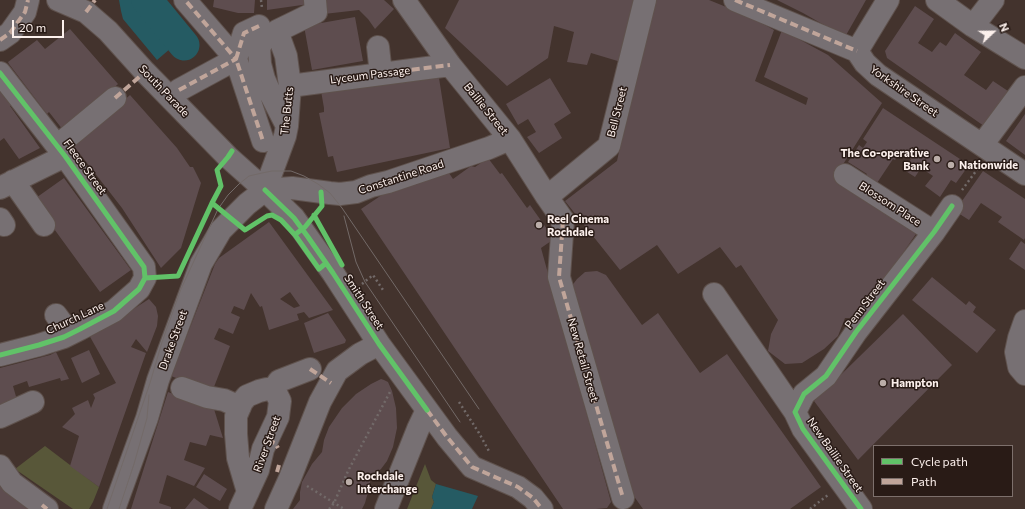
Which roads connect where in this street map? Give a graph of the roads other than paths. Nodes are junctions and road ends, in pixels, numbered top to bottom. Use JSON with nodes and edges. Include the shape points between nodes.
{"nodes":[{"id":1,"x":28,"y":0,"type":"edge"},
{"id":2,"x":58,"y":0,"type":"edge"},
{"id":3,"x":185,"y":0,"type":"edge"},
{"id":4,"x":315,"y":0,"type":"edge"},
{"id":5,"x":404,"y":0,"type":"edge"},
{"id":6,"x":645,"y":0,"type":"edge"},
{"id":7,"x":735,"y":0,"type":"edge"},
{"id":8,"x":888,"y":0,"type":"edge"},
{"id":9,"x":937,"y":0,"type":"edge"},
{"id":10,"x":993,"y":0,"type":"edge"},
{"id":11,"x":90,"y":6,"type":"edge"},
{"id":12,"x":973,"y":26,"type":"junction"},
{"id":13,"x":268,"y":28,"type":"junction"},
{"id":14,"x":0,"y":40,"type":"edge"},
{"id":15,"x":378,"y":47,"type":"dead end"},
{"id":16,"x":857,"y":51,"type":"junction"},
{"id":17,"x":1025,"y":58,"type":"edge"},
{"id":18,"x":236,"y":59,"type":"junction"},
{"id":19,"x":450,"y":65,"type":"junction"},
{"id":20,"x":0,"y":73,"type":"edge"},
{"id":21,"x":376,"y":74,"type":"junction"},
{"id":22,"x":290,"y":86,"type":"junction"},
{"id":23,"x":1025,"y":86,"type":"edge"},
{"id":24,"x":179,"y":90,"type":"dead end"},
{"id":25,"x":115,"y":98,"type":"dead end"},
{"id":26,"x":287,"y":126,"type":"junction"},
{"id":27,"x":510,"y":139,"type":"junction"},
{"id":28,"x":263,"y":141,"type":"dead end"},
{"id":29,"x":986,"y":148,"type":"junction"},
{"id":30,"x":61,"y":151,"type":"junction"},
{"id":31,"x":1025,"y":174,"type":"edge"},
{"id":32,"x":845,"y":175,"type":"dead end"},
{"id":33,"x":6,"y":184,"type":"edge"},
{"id":34,"x":265,"y":190,"type":"junction"},
{"id":35,"x":546,"y":197,"type":"junction"},
{"id":36,"x":952,"y":206,"type":"road end"},
{"id":37,"x":563,"y":220,"type":"joint"},
{"id":38,"x":44,"y":225,"type":"dead end"},
{"id":39,"x":934,"y":232,"type":"junction"},
{"id":40,"x":145,"y":278,"type":"joint"},
{"id":41,"x":714,"y":294,"type":"dead end"},
{"id":42,"x":56,"y":315,"type":"dead end"},
{"id":43,"x":1025,"y":321,"type":"edge"},
{"id":44,"x":70,"y":334,"type":"junction"},
{"id":45,"x":379,"y":344,"type":"junction"},
{"id":46,"x":0,"y":355,"type":"edge"},
{"id":47,"x":310,"y":369,"type":"dead end"},
{"id":48,"x":1025,"y":374,"type":"edge"},
{"id":49,"x":182,"y":388,"type":"dead end"},
{"id":50,"x":273,"y":390,"type":"junction"},
{"id":51,"x":33,"y":402,"type":"dead end"},
{"id":52,"x":240,"y":407,"type":"junction"},
{"id":53,"x":427,"y":410,"type":"junction"},
{"id":54,"x":795,"y":412,"type":"junction"},
{"id":55,"x":0,"y":416,"type":"edge"},
{"id":56,"x":0,"y":466,"type":"edge"},
{"id":57,"x":623,"y":498,"type":"dead end"},
{"id":58,"x":244,"y":500,"type":"edge"},
{"id":59,"x":852,"y":506,"type":"edge"},
{"id":60,"x":45,"y":507,"type":"edge"},
{"id":61,"x":114,"y":509,"type":"edge"},
{"id":62,"x":276,"y":509,"type":"edge"},
{"id":63,"x":386,"y":509,"type":"edge"},
{"id":64,"x":542,"y":509,"type":"edge"}],
"edges":[{"from":1,"to":14,"type":"street","via":[[25,12],[10,33]]},
{"from":2,"to":11,"type":"street","name":"South Parade"},
{"from":3,"to":18,"type":"street"},
{"from":4,"to":13,"type":"street","via":[[316,12]]},
{"from":5,"to":19,"type":"street","name":"Baillie Street"},
{"from":6,"to":35,"type":"street","name":"Bell Street","via":[[609,146]]},
{"from":7,"to":16,"type":"street","name":"Yorkshire Street"},
{"from":8,"to":16,"type":"street"},
{"from":9,"to":12,"type":"street"},
{"from":10,"to":12,"type":"street"},
{"from":11,"to":34,"type":"street","name":"South Parade","via":[[108,31],[145,72],[224,153]]},
{"from":12,"to":17,"type":"street"},
{"from":13,"to":18,"type":"street","via":[[244,34]]},
{"from":13,"to":22,"type":"street","name":"The Butts","via":[[286,56]]},
{"from":13,"to":26,"type":"street","via":[[259,48],[260,64],[268,90]]},
{"from":15,"to":21,"type":"street","via":[[380,65]]},
{"from":16,"to":29,"type":"street","name":"Yorkshire Street","via":[[878,75]]},
{"from":18,"to":24,"type":"street"},
{"from":18,"to":28,"type":"street"},
{"from":19,"to":21,"type":"street","name":"Lyceum Passage"},
{"from":19,"to":27,"type":"street","name":"Baillie Street"},
{"from":20,"to":30,"type":"street","name":"Fleece Street"},
{"from":21,"to":22,"type":"street","name":"Lyceum Passage"},
{"from":22,"to":26,"type":"street","name":"The Butts"},
{"from":23,"to":29,"type":"street"},
{"from":25,"to":30,"type":"street"},
{"from":26,"to":34,"type":"street","name":"The Butts","via":[[282,147]]},
{"from":27,"to":34,"type":"street","name":"Constantine Road","via":[[356,192],[340,194],[292,188]]},
{"from":27,"to":35,"type":"street","name":"Baillie Street"},
{"from":29,"to":31,"type":"street","name":"Yorkshire Street"},
{"from":30,"to":33,"type":"street"},
{"from":30,"to":40,"type":"street","name":"Fleece Street","via":[[144,267]]},
{"from":32,"to":39,"type":"street","name":"Blossom Place"},
{"from":33,"to":38,"type":"street"},
{"from":34,"to":45,"type":"street","name":"Smith Street","via":[[294,218]]},
{"from":34,"to":61,"type":"street","name":"Drake Street","via":[[246,204],[221,230],[201,264]]},
{"from":35,"to":37,"type":"street","name":"Baillie Street"},
{"from":36,"to":39,"type":"street","name":"Penn Street"},
{"from":37,"to":57,"type":"street","name":"New Retail Street","via":[[559,277]]},
{"from":39,"to":54,"type":"street","name":"Penn Street","via":[[856,332],[826,376],[804,394]]},
{"from":40,"to":44,"type":"street","name":"Church Lane","via":[[139,289],[114,311]]},
{"from":41,"to":54,"type":"street","name":"New Baillie Street"},
{"from":42,"to":44,"type":"street"},
{"from":43,"to":48,"type":"street","via":[[1016,352],[1019,367]]},
{"from":44,"to":46,"type":"street","name":"Church Lane","via":[[39,346]]},
{"from":45,"to":53,"type":"street","name":"Smith Street"},
{"from":45,"to":62,"type":"street","via":[[360,354],[337,372],[320,402]]},
{"from":47,"to":50,"type":"street","via":[[279,381]]},
{"from":49,"to":52,"type":"street"},
{"from":50,"to":52,"type":"street","via":[[267,389],[247,396]]},
{"from":50,"to":58,"type":"street","name":"River Street","via":[[280,401],[278,417]]},
{"from":51,"to":55,"type":"street"},
{"from":52,"to":58,"type":"street","name":"River Street","via":[[236,416],[236,434]]},
{"from":53,"to":63,"type":"street"},
{"from":53,"to":64,"type":"street","name":"Smith Street","via":[[472,467],[518,488]]},
{"from":54,"to":59,"type":"street","name":"New Baillie Street"},
{"from":56,"to":60,"type":"street","via":[[12,483]]}]}
